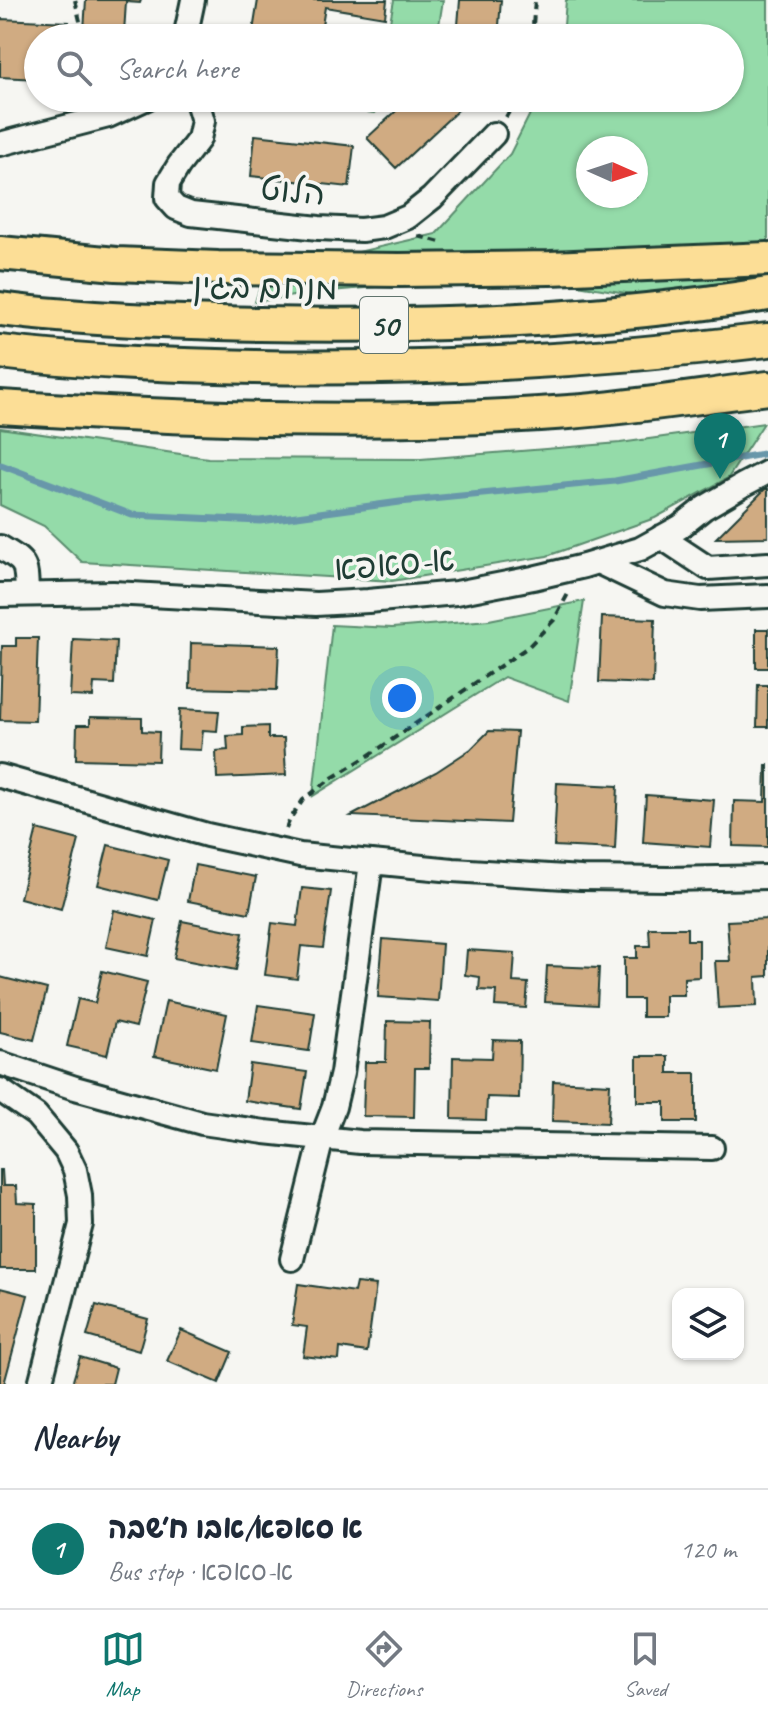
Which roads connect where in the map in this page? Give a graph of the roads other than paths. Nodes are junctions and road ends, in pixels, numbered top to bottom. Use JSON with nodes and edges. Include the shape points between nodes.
{"nodes":[{"id":1,"x":193,"y":0,"type":"edge"},
{"id":2,"x":188,"y":24,"type":"edge"},
{"id":3,"x":117,"y":112,"type":"edge"},
{"id":4,"x":200,"y":112,"type":"edge"},
{"id":5,"x":494,"y":134,"type":"dead end"},
{"id":6,"x":0,"y":144,"type":"edge"},
{"id":7,"x":0,"y":253,"type":"edge"},
{"id":8,"x":768,"y":259,"type":"edge"},
{"id":9,"x":768,"y":294,"type":"edge"},
{"id":10,"x":0,"y":309,"type":"edge"},
{"id":11,"x":768,"y":340,"type":"edge"},
{"id":12,"x":0,"y":352,"type":"edge"},
{"id":13,"x":768,"y":388,"type":"edge"},
{"id":14,"x":0,"y":407,"type":"edge"},
{"id":15,"x":768,"y":472,"type":"edge"},
{"id":16,"x":661,"y":537,"type":"junction"},
{"id":17,"x":0,"y":547,"type":"edge"},
{"id":18,"x":591,"y":564,"type":"junction"},
{"id":19,"x":768,"y":564,"type":"edge"},
{"id":20,"x":27,"y":594,"type":"junction"},
{"id":21,"x":0,"y":595,"type":"edge"},
{"id":22,"x":768,"y":596,"type":"edge"},
{"id":23,"x":0,"y":776,"type":"edge"},
{"id":24,"x":371,"y":863,"type":"junction"},
{"id":25,"x":768,"y":877,"type":"edge"},
{"id":26,"x":0,"y":1063,"type":"edge"},
{"id":27,"x":0,"y":1090,"type":"edge"},
{"id":28,"x":322,"y":1138,"type":"junction"},
{"id":29,"x":712,"y":1148,"type":"dead end"},
{"id":30,"x":292,"y":1259,"type":"dead end"},
{"id":31,"x":40,"y":1384,"type":"edge"}],
"edges":[{"from":1,"to":2,"type":"street"},
{"from":3,"to":6,"type":"street"},
{"from":4,"to":5,"type":"street","name":"הלוט","via":[[199,139],[168,183],[167,198],[176,208],[319,228],[361,230],[408,217]]},
{"from":7,"to":8,"type":"highway","via":[[116,264],[309,269],[550,268]]},
{"from":9,"to":10,"type":"highway","name":"מנחם בגין","number":"50","via":[[569,317],[364,326],[187,322]]},
{"from":11,"to":12,"type":"highway","number":"50","via":[[452,366],[171,365]]},
{"from":13,"to":14,"type":"highway","via":[[571,412],[397,420],[145,416]]},
{"from":15,"to":16,"type":"street","name":"א-סאפא"},
{"from":16,"to":18,"type":"street","name":"א-סאפא"},
{"from":16,"to":19,"type":"street","via":[[708,568]]},
{"from":17,"to":20,"type":"street","via":[[22,560]]},
{"from":18,"to":20,"type":"street","name":"א-סאפא","via":[[456,593],[316,604]]},
{"from":18,"to":22,"type":"street","via":[[665,594],[700,599]]},
{"from":20,"to":21,"type":"street","name":"א-סאפא"},
{"from":23,"to":24,"type":"street","via":[[207,835],[300,855]]},
{"from":24,"to":25,"type":"street","via":[[581,878]]},
{"from":24,"to":28,"type":"street","via":[[342,1073]]},
{"from":26,"to":28,"type":"street","via":[[202,1123]]},
{"from":27,"to":31,"type":"street","via":[[36,1115],[66,1151],[80,1195],[81,1224]]},
{"from":28,"to":29,"type":"street"},
{"from":28,"to":30,"type":"street"}]}
